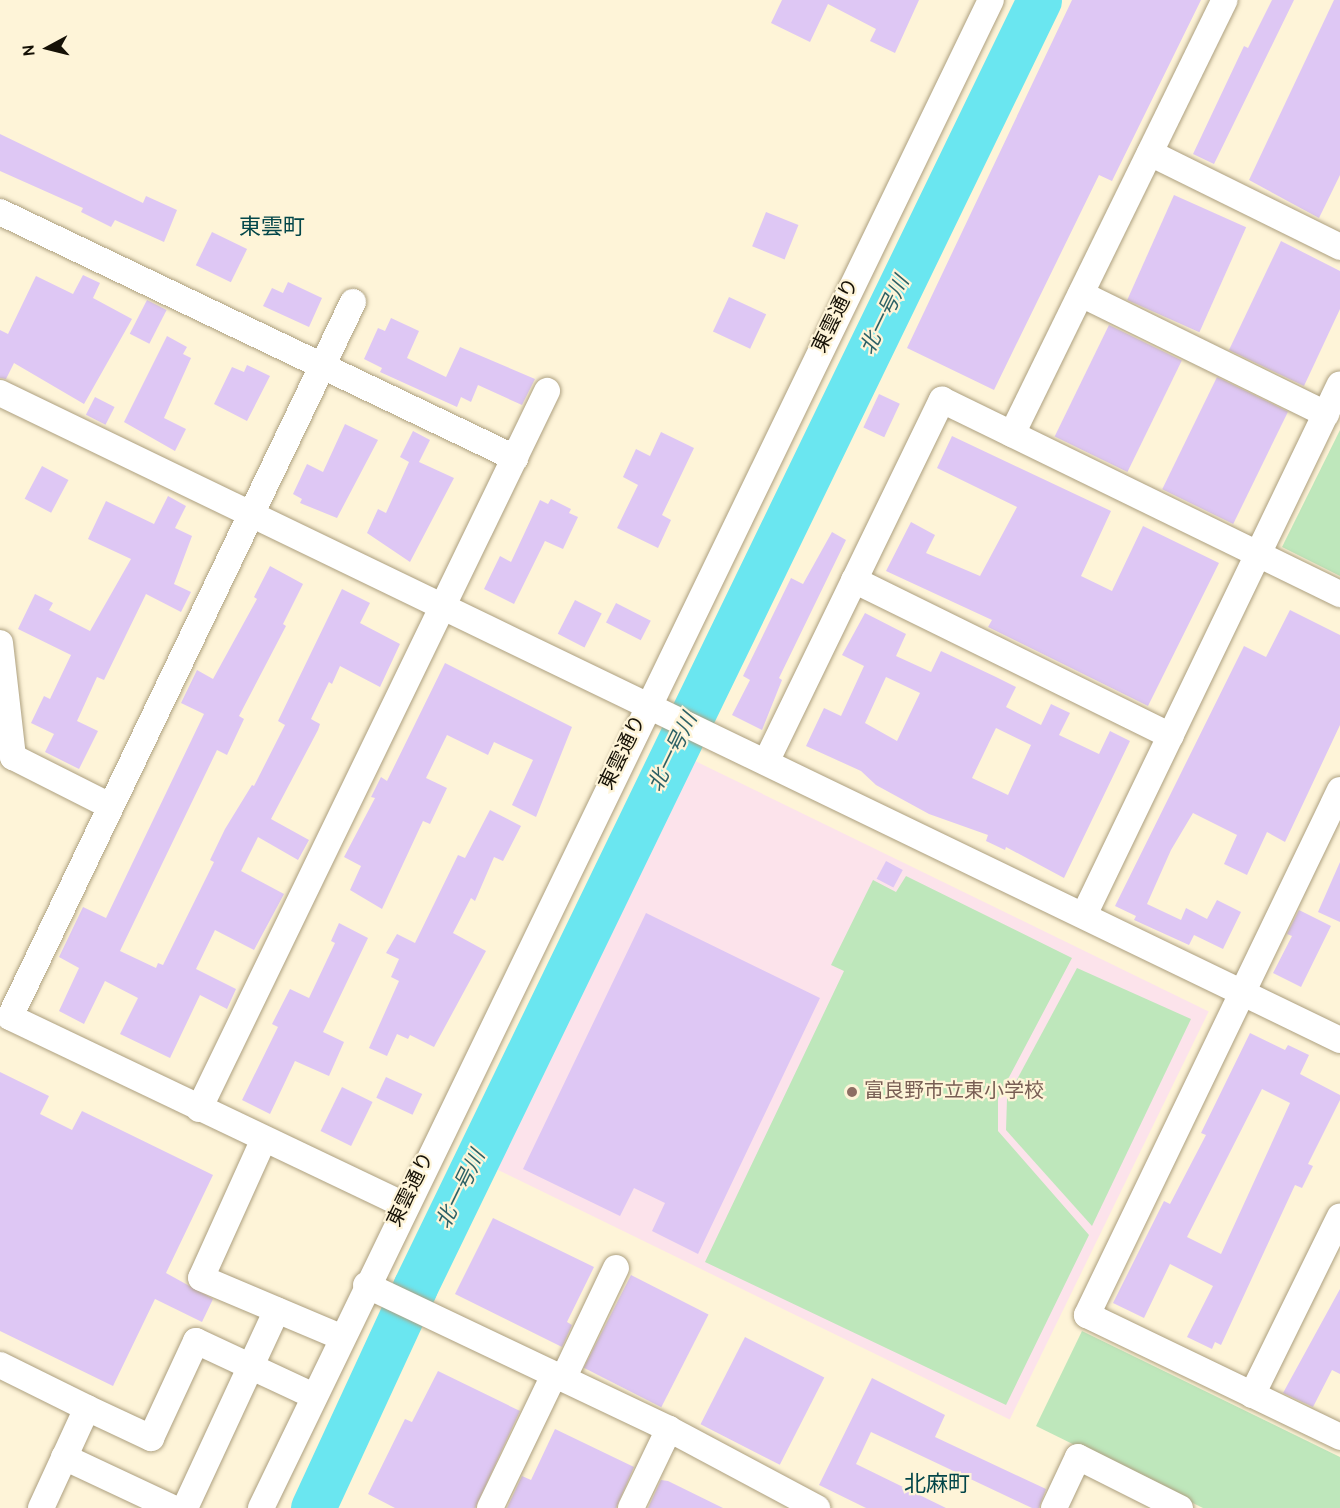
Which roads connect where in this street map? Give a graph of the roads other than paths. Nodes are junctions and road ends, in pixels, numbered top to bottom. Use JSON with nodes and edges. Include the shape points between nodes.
{"nodes":[{"id":1,"x":991,"y":0,"type":"edge"},
{"id":2,"x":1225,"y":0,"type":"edge"},
{"id":3,"x":1150,"y":153,"type":"junction"},
{"id":4,"x":0,"y":212,"type":"edge"},
{"id":5,"x":1340,"y":247,"type":"edge"},
{"id":6,"x":1081,"y":294,"type":"junction"},
{"id":7,"x":353,"y":302,"type":"dead end"},
{"id":8,"x":321,"y":368,"type":"junction"},
{"id":9,"x":1340,"y":384,"type":"edge"},
{"id":10,"x":547,"y":391,"type":"dead end"},
{"id":11,"x":0,"y":393,"type":"edge"},
{"id":12,"x":1326,"y":414,"type":"junction"},
{"id":13,"x":1012,"y":434,"type":"junction"},
{"id":14,"x":515,"y":458,"type":"junction"},
{"id":15,"x":250,"y":512,"type":"junction"},
{"id":16,"x":1259,"y":555,"type":"junction"},
{"id":17,"x":854,"y":580,"type":"junction"},
{"id":18,"x":1340,"y":594,"type":"edge"},
{"id":19,"x":442,"y":608,"type":"junction"},
{"id":20,"x":0,"y":643,"type":"edge"},
{"id":21,"x":648,"y":705,"type":"junction"},
{"id":22,"x":1171,"y":736,"type":"junction"},
{"id":23,"x":766,"y":762,"type":"junction"},
{"id":24,"x":1340,"y":790,"type":"edge"},
{"id":25,"x":110,"y":806,"type":"junction"},
{"id":26,"x":1334,"y":816,"type":"edge"},
{"id":27,"x":1084,"y":915,"type":"junction"},
{"id":28,"x":1243,"y":992,"type":"junction"},
{"id":29,"x":1340,"y":1040,"type":"edge"},
{"id":30,"x":199,"y":1109,"type":"junction"},
{"id":31,"x":263,"y":1141,"type":"junction"},
{"id":32,"x":404,"y":1205,"type":"junction"},
{"id":33,"x":1340,"y":1216,"type":"edge"},
{"id":34,"x":616,"y":1268,"type":"dead end"},
{"id":35,"x":366,"y":1285,"type":"junction"},
{"id":36,"x":277,"y":1310,"type":"junction"},
{"id":37,"x":341,"y":1337,"type":"junction"},
{"id":38,"x":0,"y":1365,"type":"edge"},
{"id":39,"x":251,"y":1366,"type":"junction"},
{"id":40,"x":559,"y":1377,"type":"junction"},
{"id":41,"x":1252,"y":1395,"type":"junction"},
{"id":42,"x":314,"y":1396,"type":"junction"},
{"id":43,"x":87,"y":1408,"type":"junction"},
{"id":44,"x":669,"y":1429,"type":"junction"},
{"id":45,"x":1340,"y":1437,"type":"edge"},
{"id":46,"x":64,"y":1457,"type":"junction"},
{"id":47,"x":789,"y":1502,"type":"edge"},
{"id":48,"x":41,"y":1508,"type":"edge"},
{"id":49,"x":173,"y":1508,"type":"edge"},
{"id":50,"x":185,"y":1508,"type":"edge"},
{"id":51,"x":261,"y":1508,"type":"edge"},
{"id":52,"x":490,"y":1508,"type":"edge"},
{"id":53,"x":632,"y":1508,"type":"edge"},
{"id":54,"x":817,"y":1508,"type":"edge"},
{"id":55,"x":1054,"y":1508,"type":"edge"},
{"id":56,"x":1180,"y":1508,"type":"edge"}],
"edges":[{"from":1,"to":21,"type":"street","name":"東雲通り"},
{"from":2,"to":3,"type":"street"},
{"from":3,"to":5,"type":"street"},
{"from":3,"to":6,"type":"street"},
{"from":4,"to":8,"type":"street"},
{"from":6,"to":12,"type":"street"},
{"from":6,"to":13,"type":"street"},
{"from":7,"to":8,"type":"street"},
{"from":8,"to":14,"type":"street"},
{"from":8,"to":15,"type":"street"},
{"from":9,"to":12,"type":"street"},
{"from":10,"to":14,"type":"street"},
{"from":11,"to":15,"type":"street"},
{"from":12,"to":16,"type":"street"},
{"from":13,"to":16,"type":"street"},
{"from":13,"to":17,"type":"street","via":[[942,400]]},
{"from":14,"to":19,"type":"street"},
{"from":15,"to":19,"type":"street"},
{"from":15,"to":25,"type":"street"},
{"from":16,"to":18,"type":"street"},
{"from":16,"to":22,"type":"street"},
{"from":17,"to":22,"type":"street"},
{"from":17,"to":23,"type":"street"},
{"from":19,"to":21,"type":"street"},
{"from":19,"to":30,"type":"street"},
{"from":20,"to":25,"type":"street","via":[[13,757]]},
{"from":21,"to":23,"type":"street"},
{"from":21,"to":32,"type":"street","name":"東雲通り"},
{"from":22,"to":27,"type":"street"},
{"from":23,"to":27,"type":"street"},
{"from":24,"to":26,"type":"street"},
{"from":25,"to":30,"type":"street","via":[[10,1017]]},
{"from":26,"to":28,"type":"street"},
{"from":27,"to":28,"type":"street"},
{"from":28,"to":29,"type":"street"},
{"from":28,"to":41,"type":"street","via":[[1087,1315]]},
{"from":30,"to":31,"type":"street"},
{"from":31,"to":32,"type":"street"},
{"from":31,"to":36,"type":"street","via":[[201,1278]]},
{"from":32,"to":35,"type":"street","name":"東雲通り"},
{"from":33,"to":41,"type":"street"},
{"from":34,"to":40,"type":"street"},
{"from":35,"to":37,"type":"street","name":"東雲通り"},
{"from":35,"to":40,"type":"street"},
{"from":36,"to":37,"type":"street"},
{"from":36,"to":39,"type":"street"},
{"from":37,"to":42,"type":"street","name":"東雲通り"},
{"from":38,"to":43,"type":"street"},
{"from":39,"to":42,"type":"street"},
{"from":39,"to":43,"type":"street","via":[[196,1341],[151,1438]]},
{"from":39,"to":50,"type":"street"},
{"from":40,"to":44,"type":"street"},
{"from":40,"to":52,"type":"street"},
{"from":41,"to":45,"type":"street"},
{"from":42,"to":51,"type":"street","name":"東雲通り"},
{"from":43,"to":46,"type":"street"},
{"from":44,"to":47,"type":"street"},
{"from":44,"to":53,"type":"street"},
{"from":46,"to":48,"type":"street"},
{"from":46,"to":49,"type":"street"},
{"from":47,"to":54,"type":"street"},
{"from":55,"to":56,"type":"street","via":[[1078,1456]]}]}
